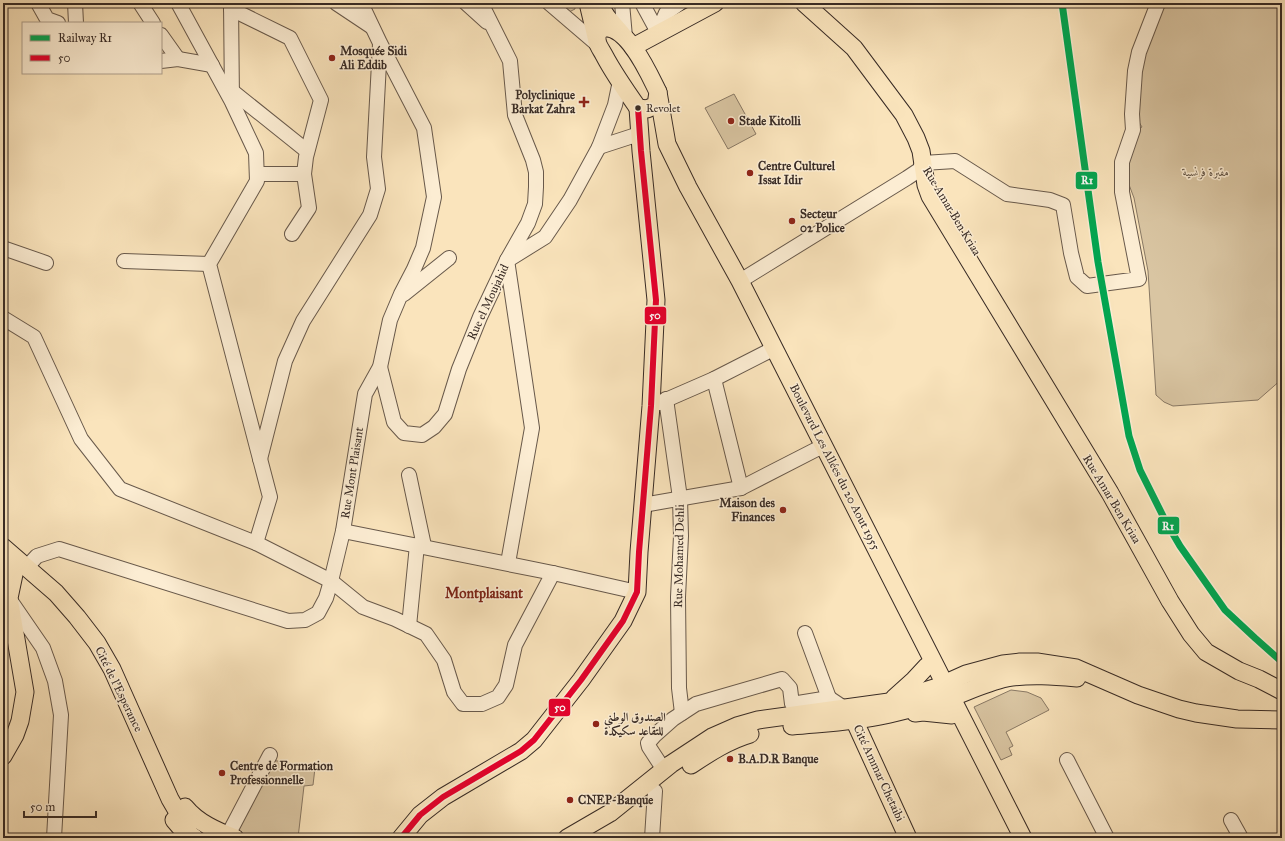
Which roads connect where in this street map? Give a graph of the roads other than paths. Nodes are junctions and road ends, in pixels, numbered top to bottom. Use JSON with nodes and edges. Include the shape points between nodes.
{"nodes":[{"id":1,"x":38,"y":3,"type":"edge"},
{"id":2,"x":75,"y":3,"type":"edge"},
{"id":3,"x":140,"y":3,"type":"edge"},
{"id":4,"x":178,"y":3,"type":"edge"},
{"id":5,"x":336,"y":3,"type":"edge"},
{"id":6,"x":361,"y":3,"type":"edge"},
{"id":7,"x":466,"y":3,"type":"edge"},
{"id":8,"x":481,"y":3,"type":"edge"},
{"id":9,"x":550,"y":3,"type":"edge"},
{"id":10,"x":588,"y":3,"type":"edge"},
{"id":11,"x":598,"y":3,"type":"edge"},
{"id":12,"x":622,"y":3,"type":"edge"},
{"id":13,"x":699,"y":3,"type":"edge"},
{"id":14,"x":715,"y":3,"type":"edge"},
{"id":15,"x":1158,"y":3,"type":"edge"},
{"id":16,"x":807,"y":5,"type":"edge"},
{"id":17,"x":231,"y":6,"type":"edge"},
{"id":18,"x":662,"y":14,"type":"edge"},
{"id":19,"x":55,"y":22,"type":"edge"},
{"id":20,"x":76,"y":22,"type":"edge"},
{"id":21,"x":152,"y":22,"type":"edge"},
{"id":22,"x":491,"y":26,"type":"junction"},
{"id":23,"x":372,"y":28,"type":"junction"},
{"id":24,"x":162,"y":36,"type":"edge"},
{"id":25,"x":627,"y":40,"type":"junction"},
{"id":26,"x":380,"y":43,"type":"junction"},
{"id":27,"x":598,"y":43,"type":"junction"},
{"id":28,"x":178,"y":60,"type":"junction"},
{"id":29,"x":162,"y":61,"type":"edge"},
{"id":30,"x":212,"y":65,"type":"junction"},
{"id":31,"x":620,"y":81,"type":"junction"},
{"id":32,"x":232,"y":97,"type":"junction"},
{"id":33,"x":657,"y":98,"type":"junction"},
{"id":34,"x":638,"y":108,"type":"junction"},
{"id":35,"x":645,"y":135,"type":"junction"},
{"id":36,"x":599,"y":148,"type":"junction"},
{"id":37,"x":307,"y":151,"type":"junction"},
{"id":38,"x":923,"y":163,"type":"junction"},
{"id":39,"x":257,"y":174,"type":"junction"},
{"id":40,"x":304,"y":174,"type":"junction"},
{"id":41,"x":907,"y":178,"type":"junction"},
{"id":42,"x":926,"y":185,"type":"junction"},
{"id":43,"x":292,"y":234,"type":"dead end"},
{"id":44,"x":3,"y":248,"type":"edge"},
{"id":45,"x":449,"y":258,"type":"dead end"},
{"id":46,"x":507,"y":260,"type":"junction"},
{"id":47,"x":124,"y":261,"type":"dead end"},
{"id":48,"x":46,"y":263,"type":"dead end"},
{"id":49,"x":209,"y":264,"type":"junction"},
{"id":50,"x":740,"y":281,"type":"junction"},
{"id":51,"x":399,"y":298,"type":"junction"},
{"id":52,"x":3,"y":318,"type":"edge"},
{"id":53,"x":767,"y":352,"type":"junction"},
{"id":54,"x":380,"y":367,"type":"junction"},
{"id":55,"x":714,"y":379,"type":"junction"},
{"id":56,"x":659,"y":403,"type":"junction"},
{"id":57,"x":817,"y":449,"type":"junction"},
{"id":58,"x":260,"y":459,"type":"junction"},
{"id":59,"x":409,"y":475,"type":"dead end"},
{"id":60,"x":741,"y":488,"type":"junction"},
{"id":61,"x":680,"y":498,"type":"junction"},
{"id":62,"x":643,"y":504,"type":"junction"},
{"id":63,"x":343,"y":531,"type":"junction"},
{"id":64,"x":256,"y":543,"type":"junction"},
{"id":65,"x":420,"y":546,"type":"junction"},
{"id":66,"x":3,"y":547,"type":"edge"},
{"id":67,"x":508,"y":563,"type":"junction"},
{"id":68,"x":21,"y":564,"type":"junction"},
{"id":69,"x":553,"y":572,"type":"junction"},
{"id":70,"x":331,"y":581,"type":"junction"},
{"id":71,"x":637,"y":592,"type":"junction"},
{"id":72,"x":9,"y":598,"type":"junction"},
{"id":73,"x":409,"y":626,"type":"junction"},
{"id":74,"x":805,"y":633,"type":"dead end"},
{"id":75,"x":1259,"y":679,"type":"junction"},
{"id":76,"x":970,"y":681,"type":"junction"},
{"id":77,"x":940,"y":685,"type":"junction"},
{"id":78,"x":1282,"y":692,"type":"edge"},
{"id":79,"x":887,"y":709,"type":"junction"},
{"id":80,"x":844,"y":711,"type":"junction"},
{"id":81,"x":682,"y":713,"type":"junction"},
{"id":82,"x":956,"y":715,"type":"junction"},
{"id":83,"x":1278,"y":720,"type":"edge"},
{"id":84,"x":270,"y":755,"type":"dead end"},
{"id":85,"x":3,"y":756,"type":"edge"},
{"id":86,"x":1067,"y":760,"type":"dead end"},
{"id":87,"x":664,"y":770,"type":"junction"},
{"id":88,"x":164,"y":788,"type":"junction"},
{"id":89,"x":881,"y":789,"type":"junction"},
{"id":90,"x":655,"y":791,"type":"junction"},
{"id":91,"x":1232,"y":820,"type":"dead end"},
{"id":92,"x":192,"y":831,"type":"edge"},
{"id":93,"x":232,"y":837,"type":"edge"},
{"id":94,"x":54,"y":838,"type":"edge"},
{"id":95,"x":401,"y":838,"type":"edge"},
{"id":96,"x":567,"y":838,"type":"edge"},
{"id":97,"x":588,"y":838,"type":"edge"},
{"id":98,"x":652,"y":838,"type":"edge"},
{"id":99,"x":899,"y":838,"type":"edge"},
{"id":100,"x":908,"y":838,"type":"edge"},
{"id":101,"x":1014,"y":838,"type":"edge"},
{"id":102,"x":1023,"y":838,"type":"edge"},
{"id":103,"x":1107,"y":838,"type":"edge"},
{"id":104,"x":1241,"y":838,"type":"edge"}],
"edges":[{"from":1,"to":19,"type":"street","via":[[47,19]]},
{"from":2,"to":20,"type":"street"},
{"from":3,"to":21,"type":"street"},
{"from":4,"to":30,"type":"street"},
{"from":5,"to":23,"type":"street"},
{"from":6,"to":23,"type":"street","name":"Rue Mont Plaisant"},
{"from":7,"to":22,"type":"street"},
{"from":8,"to":22,"type":"street"},
{"from":9,"to":27,"type":"street"},
{"from":10,"to":27,"type":"main road"},
{"from":11,"to":25,"type":"main road"},
{"from":12,"to":25,"type":"street"},
{"from":13,"to":18,"type":"main road"},
{"from":14,"to":25,"type":"main road"},
{"from":15,"to":38,"type":"street","via":[[1139,52],[1135,71],[1133,130],[1122,162],[1122,192],[1139,279],[1087,286],[1077,277],[1063,205],[1050,200],[1007,194],[954,161]]},
{"from":16,"to":38,"type":"main road","via":[[854,48],[904,115],[916,138]]},
{"from":17,"to":32,"type":"street"},
{"from":17,"to":37,"type":"street","via":[[290,38],[321,100]]},
{"from":18,"to":25,"type":"main road"},
{"from":22,"to":46,"type":"street","via":[[510,61],[515,115],[536,172],[535,204],[528,223]]},
{"from":23,"to":26,"type":"street","name":"Rue Mont Plaisant"},
{"from":24,"to":28,"type":"street"},
{"from":25,"to":27,"type":"main road","via":[[614,29],[603,28],[597,34]]},
{"from":25,"to":33,"type":"main road"},
{"from":26,"to":51,"type":"street","name":"Rue Mont Plaisant","via":[[424,128],[434,197],[423,248]]},
{"from":26,"to":58,"type":"street","via":[[374,157],[378,189],[370,215],[303,321],[294,340],[285,361]]},
{"from":27,"to":31,"type":"main road"},
{"from":28,"to":29,"type":"street"},
{"from":28,"to":30,"type":"street"},
{"from":30,"to":32,"type":"street"},
{"from":31,"to":34,"type":"main road"},
{"from":31,"to":36,"type":"street","name":"Rue el Moujahid","via":[[615,105]]},
{"from":32,"to":37,"type":"street"},
{"from":32,"to":39,"type":"street","via":[[256,154]]},
{"from":33,"to":34,"type":"main road","via":[[647,109]]},
{"from":33,"to":35,"type":"main road"},
{"from":33,"to":50,"type":"main road","name":"Boulevard Les Allées du 20 Aout 1955","via":[[667,144]]},
{"from":34,"to":35,"type":"main road"},
{"from":35,"to":36,"type":"street"},
{"from":35,"to":53,"type":"main road","name":"Boulevard Les Allées du 20 Aout 1955","via":[[732,281]]},
{"from":35,"to":56,"type":"main road","via":[[656,300]]},
{"from":36,"to":46,"type":"street","name":"Rue el Moujahid","via":[[570,200],[545,237]]},
{"from":37,"to":40,"type":"street"},
{"from":38,"to":41,"type":"street","via":[[919,170]]},
{"from":38,"to":42,"type":"main road","name":"Rue Amar Ben Kriaa"},
{"from":38,"to":75,"type":"main road","name":"Rue Amar Ben Kriaa","via":[[1119,488],[1200,628],[1213,644]]},
{"from":39,"to":40,"type":"street"},
{"from":39,"to":49,"type":"street","via":[[257,181]]},
{"from":40,"to":43,"type":"street","via":[[309,208]]},
{"from":41,"to":42,"type":"street"},
{"from":41,"to":50,"type":"street"},
{"from":42,"to":75,"type":"main road","name":"Rue Amar Ben Kriaa","via":[[930,196],[1110,493],[1191,634],[1206,652]]},
{"from":44,"to":48,"type":"street"},
{"from":45,"to":51,"type":"street"},
{"from":46,"to":54,"type":"street","name":"Rue el Moujahid","via":[[472,336],[445,414],[434,427],[422,435],[404,433],[394,422]]},
{"from":46,"to":67,"type":"street","via":[[532,428]]},
{"from":47,"to":49,"type":"street"},
{"from":49,"to":58,"type":"street"},
{"from":50,"to":77,"type":"main road","name":"Boulevard Les Allées du 20 Aout 1955"},
{"from":51,"to":54,"type":"street","name":"Rue Mont Plaisant","via":[[390,320]]},
{"from":52,"to":64,"type":"street","via":[[34,337],[81,439],[120,488]]},
{"from":53,"to":55,"type":"street"},
{"from":53,"to":57,"type":"main road","name":"Boulevard Les Allées du 20 Aout 1955"},
{"from":54,"to":63,"type":"street","name":"Rue Mont Plaisant","via":[[365,394]]},
{"from":55,"to":56,"type":"street"},
{"from":55,"to":60,"type":"street"},
{"from":56,"to":61,"type":"street","name":"Rue Mohamed Dehli"},
{"from":56,"to":62,"type":"main road"},
{"from":57,"to":60,"type":"street"},
{"from":57,"to":77,"type":"main road","name":"Boulevard Les Allées du 20 Aout 1955"},
{"from":58,"to":64,"type":"street","via":[[270,497]]},
{"from":59,"to":65,"type":"street"},
{"from":60,"to":61,"type":"street"},
{"from":61,"to":62,"type":"street"},
{"from":61,"to":81,"type":"street","name":"Rue Mohamed Dehli","via":[[682,536],[678,612],[679,688]]},
{"from":62,"to":71,"type":"main road"},
{"from":63,"to":65,"type":"street"},
{"from":63,"to":70,"type":"street","name":"Rue Mont Plaisant"},
{"from":64,"to":70,"type":"street"},
{"from":65,"to":67,"type":"street"},
{"from":65,"to":73,"type":"street"},
{"from":66,"to":68,"type":"main road","name":"Cité de l'Esperance"},
{"from":67,"to":69,"type":"street"},
{"from":68,"to":70,"type":"street","name":"Rue Mont Plaisant","via":[[59,549],[288,621],[305,620],[318,612]]},
{"from":68,"to":72,"type":"main road"},
{"from":68,"to":88,"type":"main road","name":"Cité de l'Esperance","via":[[56,593],[97,643],[112,669]]},
{"from":69,"to":71,"type":"street"},
{"from":69,"to":73,"type":"street","via":[[515,645],[506,686],[498,697],[482,704],[463,704],[454,692],[444,660],[426,634]]},
{"from":70,"to":73,"type":"street","via":[[364,607]]},
{"from":71,"to":95,"type":"main road","via":[[623,621],[534,740],[522,751],[438,801],[420,816]]},
{"from":72,"to":85,"type":"main road","via":[[25,692],[20,721]]},
{"from":72,"to":94,"type":"street","via":[[43,648],[62,715]]},
{"from":74,"to":80,"type":"street"},
{"from":75,"to":78,"type":"main road","name":"Rue Amar Ben Kriaa"},
{"from":76,"to":77,"type":"main road"},
{"from":76,"to":77,"type":"main road","via":[[948,678]]},
{"from":76,"to":82,"type":"main road"},
{"from":76,"to":83,"type":"main road","via":[[1003,664],[1037,662],[1076,668],[1151,700],[1196,713],[1237,719]]},
{"from":77,"to":79,"type":"main road"},
{"from":77,"to":79,"type":"main road","via":[[914,680]]},
{"from":77,"to":82,"type":"main road","name":"Boulevard Les Allées du 20 Aout 1955"},
{"from":79,"to":80,"type":"main road"},
{"from":79,"to":82,"type":"main road"},
{"from":80,"to":81,"type":"street","via":[[792,704],[790,688],[782,679],[696,704]]},
{"from":80,"to":87,"type":"main road","via":[[758,720],[737,726],[712,737]]},
{"from":80,"to":89,"type":"main road","name":"Cité Ammar Chetaibi"},
{"from":80,"to":90,"type":"main road","via":[[748,735],[706,755]]},
{"from":81,"to":87,"type":"street","via":[[648,743]]},
{"from":82,"to":101,"type":"main road","name":"Boulevard Les Allées du 20 Aout 1955"},
{"from":82,"to":102,"type":"main road","name":"Boulevard Les Allées du 20 Aout 1955"},
{"from":84,"to":93,"type":"street"},
{"from":86,"to":103,"type":"street"},
{"from":87,"to":96,"type":"main road","via":[[610,813]]},
{"from":88,"to":92,"type":"main road","name":"Cité de l'Esperance"},
{"from":88,"to":93,"type":"main road","via":[[174,794],[202,822]]},
{"from":89,"to":99,"type":"main road","name":"Cité Ammar Chetaibi"},
{"from":89,"to":100,"type":"main road","name":"Cité Ammar Chetaibi"},
{"from":90,"to":97,"type":"main road","via":[[626,815]]},
{"from":90,"to":98,"type":"street"},
{"from":91,"to":104,"type":"street"}]}
